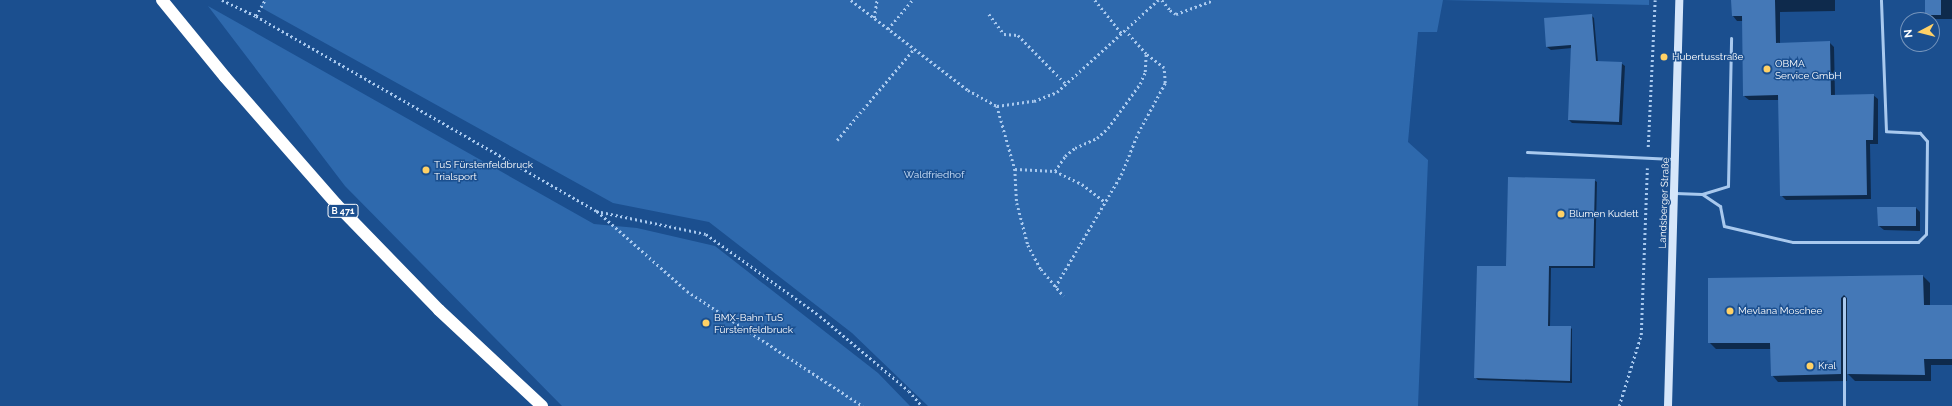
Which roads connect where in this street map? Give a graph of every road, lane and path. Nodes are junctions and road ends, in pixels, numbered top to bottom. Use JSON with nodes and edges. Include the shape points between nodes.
{"nodes":[{"id":1,"x":162,"y":0,"type":"edge"},
{"id":2,"x":222,"y":0,"type":"edge"},
{"id":3,"x":264,"y":0,"type":"edge"},
{"id":4,"x":850,"y":0,"type":"edge"},
{"id":5,"x":878,"y":0,"type":"edge"},
{"id":6,"x":911,"y":0,"type":"edge"},
{"id":7,"x":1095,"y":0,"type":"edge"},
{"id":8,"x":1158,"y":0,"type":"edge"},
{"id":9,"x":1162,"y":0,"type":"edge"},
{"id":10,"x":1214,"y":0,"type":"edge"},
{"id":11,"x":1654,"y":0,"type":"edge"},
{"id":12,"x":1679,"y":0,"type":"edge"},
{"id":13,"x":1881,"y":0,"type":"edge"},
{"id":14,"x":989,"y":14,"type":"dead end"},
{"id":15,"x":256,"y":16,"type":"junction"},
{"id":16,"x":874,"y":18,"type":"junction"},
{"id":17,"x":888,"y":29,"type":"junction"},
{"id":18,"x":1126,"y":31,"type":"junction"},
{"id":19,"x":1122,"y":34,"type":"junction"},
{"id":20,"x":1731,"y":38,"type":"dead end"},
{"id":21,"x":913,"y":50,"type":"junction"},
{"id":22,"x":1146,"y":54,"type":"junction"},
{"id":23,"x":1067,"y":85,"type":"junction"},
{"id":24,"x":997,"y":106,"type":"junction"},
{"id":25,"x":837,"y":140,"type":"dead end"},
{"id":26,"x":1527,"y":152,"type":"dead end"},
{"id":27,"x":1648,"y":158,"type":"junction"},
{"id":28,"x":1675,"y":160,"type":"junction"},
{"id":29,"x":1015,"y":170,"type":"junction"},
{"id":30,"x":1056,"y":171,"type":"junction"},
{"id":31,"x":1674,"y":192,"type":"junction"},
{"id":32,"x":1702,"y":194,"type":"junction"},
{"id":33,"x":1105,"y":202,"type":"junction"},
{"id":34,"x":596,"y":211,"type":"junction"},
{"id":35,"x":1055,"y":287,"type":"junction"},
{"id":36,"x":1064,"y":296,"type":"dead end"},
{"id":37,"x":1844,"y":298,"type":"dead end"},
{"id":38,"x":542,"y":406,"type":"edge"},
{"id":39,"x":863,"y":406,"type":"edge"},
{"id":40,"x":922,"y":406,"type":"edge"},
{"id":41,"x":1619,"y":406,"type":"edge"},
{"id":42,"x":1668,"y":406,"type":"edge"},
{"id":43,"x":1844,"y":406,"type":"edge"}],
"edges":[{"from":1,"to":38,"type":"highway","number":"B 471","via":[[336,204],[438,310]]},
{"from":2,"to":15,"type":"path"},
{"from":3,"to":15,"type":"path"},
{"from":4,"to":16,"type":"path"},
{"from":5,"to":16,"type":"path"},
{"from":6,"to":17,"type":"path"},
{"from":7,"to":19,"type":"path"},
{"from":8,"to":18,"type":"path"},
{"from":9,"to":10,"type":"path","via":[[1176,14]]},
{"from":11,"to":27,"type":"path"},
{"from":12,"to":28,"type":"street","name":"Landsberger Straße"},
{"from":13,"to":32,"type":"lane","via":[[1886,132],[1920,133],[1927,141],[1926,234],[1918,242],[1793,242],[1724,226],[1720,206]]},
{"from":14,"to":23,"type":"path","via":[[1004,34],[1018,35]]},
{"from":15,"to":34,"type":"path"},
{"from":16,"to":17,"type":"path"},
{"from":17,"to":21,"type":"path"},
{"from":18,"to":19,"type":"path"},
{"from":18,"to":22,"type":"path"},
{"from":19,"to":23,"type":"path"},
{"from":20,"to":32,"type":"lane","via":[[1728,186]]},
{"from":21,"to":24,"type":"path","via":[[968,90]]},
{"from":21,"to":25,"type":"path"},
{"from":22,"to":30,"type":"path","via":[[1140,84],[1108,128],[1097,138],[1075,148],[1065,156]]},
{"from":22,"to":33,"type":"path","via":[[1164,68],[1165,83],[1141,127],[1121,175]]},
{"from":23,"to":24,"type":"path","via":[[1046,97]]},
{"from":24,"to":29,"type":"path"},
{"from":26,"to":27,"type":"lane"},
{"from":27,"to":28,"type":"lane"},
{"from":27,"to":41,"type":"path","via":[[1640,335]]},
{"from":28,"to":31,"type":"street","name":"Landsberger Straße"},
{"from":29,"to":30,"type":"path"},
{"from":29,"to":35,"type":"path","via":[[1018,203],[1028,245]]},
{"from":30,"to":33,"type":"path","via":[[1082,184]]},
{"from":31,"to":32,"type":"lane"},
{"from":31,"to":42,"type":"street","name":"Landsberger Straße"},
{"from":33,"to":35,"type":"path"},
{"from":34,"to":39,"type":"path","via":[[687,291]]},
{"from":34,"to":40,"type":"path","via":[[706,234],[820,316],[909,391]]},
{"from":35,"to":36,"type":"path"},
{"from":37,"to":43,"type":"lane"}]}
